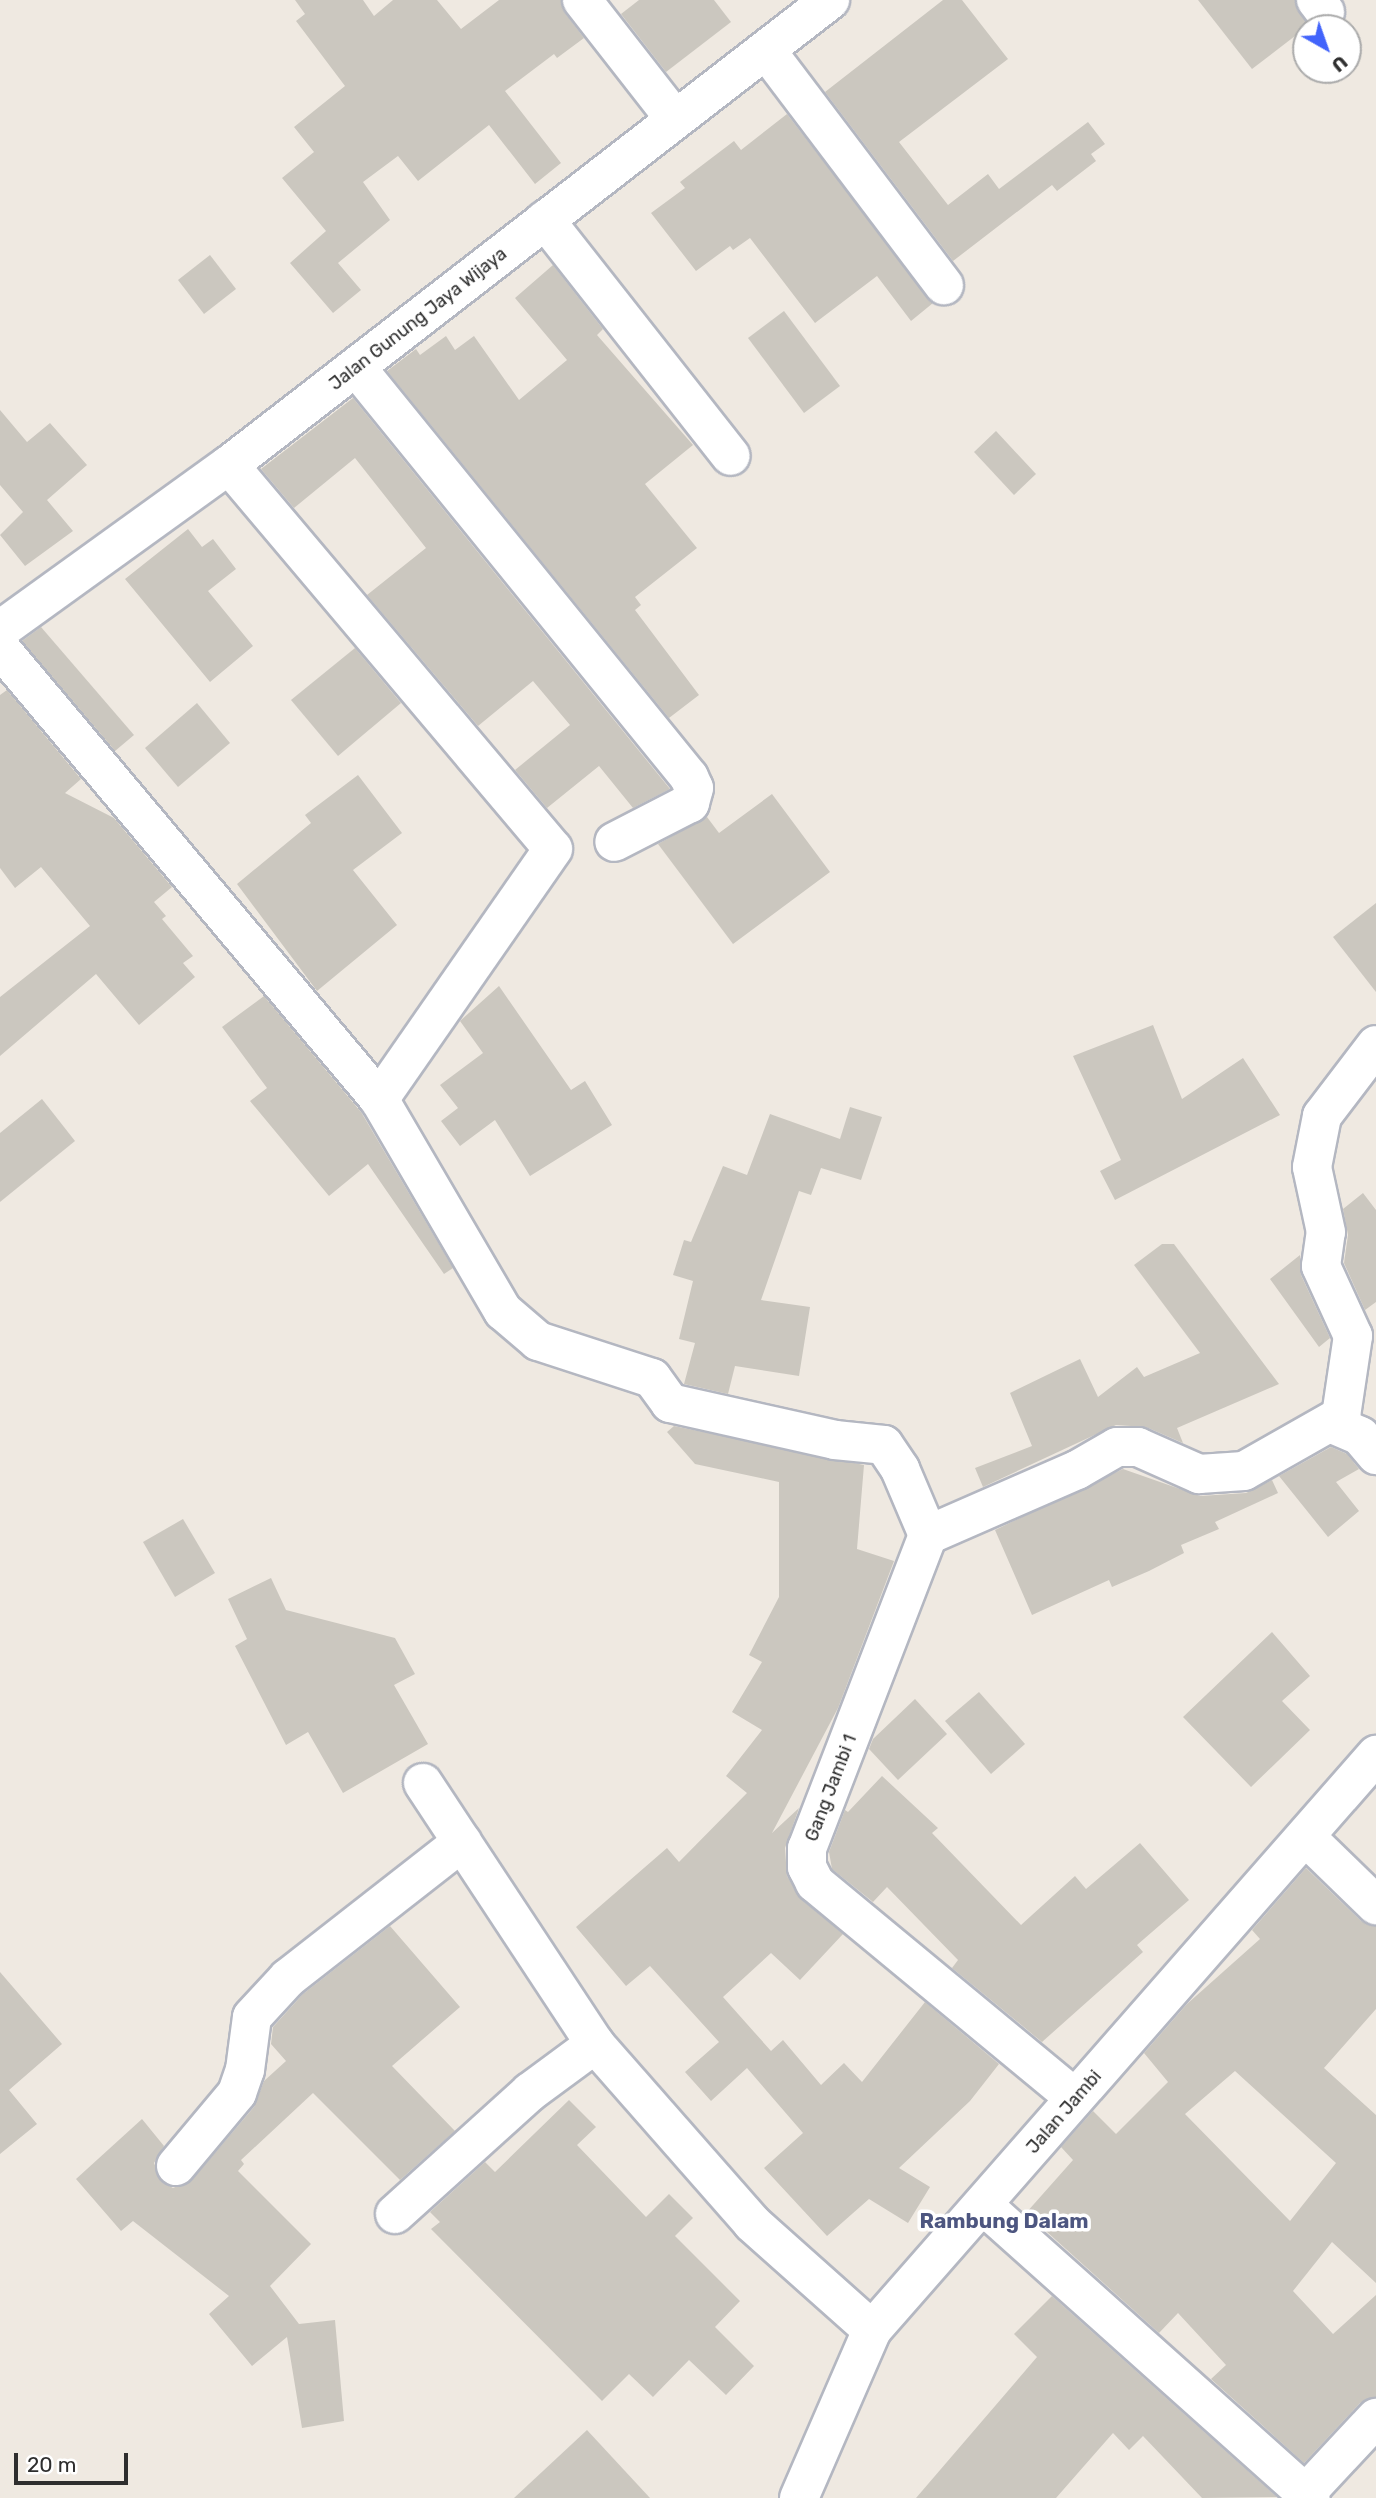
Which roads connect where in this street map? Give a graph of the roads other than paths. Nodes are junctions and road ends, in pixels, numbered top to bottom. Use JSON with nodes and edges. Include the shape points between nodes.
{"nodes":[{"id":1,"x":582,"y":0,"type":"edge"},
{"id":2,"x":819,"y":3,"type":"edge"},
{"id":3,"x":766,"y":50,"type":"junction"},
{"id":4,"x":675,"y":119,"type":"junction"},
{"id":5,"x":545,"y":220,"type":"junction"},
{"id":6,"x":944,"y":285,"type":"dead end"},
{"id":7,"x":356,"y":367,"type":"junction"},
{"id":8,"x":730,"y":456,"type":"dead end"},
{"id":9,"x":229,"y":465,"type":"junction"},
{"id":10,"x":0,"y":630,"type":"edge"},
{"id":11,"x":0,"y":648,"type":"edge"},
{"id":12,"x":614,"y":842,"type":"dead end"},
{"id":13,"x":1376,"y":1045,"type":"edge"},
{"id":14,"x":380,"y":1099,"type":"junction"},
{"id":15,"x":1330,"y":1423,"type":"junction"},
{"id":16,"x":1376,"y":1455,"type":"edge"},
{"id":17,"x":928,"y":1535,"type":"junction"},
{"id":18,"x":1376,"y":1755,"type":"edge"},
{"id":19,"x":424,"y":1783,"type":"dead end"},
{"id":20,"x":1306,"y":1837,"type":"junction"},
{"id":21,"x":462,"y":1842,"type":"junction"},
{"id":22,"x":1376,"y":1905,"type":"edge"},
{"id":23,"x":595,"y":2044,"type":"junction"},
{"id":24,"x":1075,"y":2098,"type":"junction"},
{"id":25,"x":176,"y":2166,"type":"dead end"},
{"id":26,"x":985,"y":2206,"type":"junction"},
{"id":27,"x":396,"y":2214,"type":"dead end"},
{"id":28,"x":872,"y":2330,"type":"junction"},
{"id":29,"x":1376,"y":2418,"type":"edge"},
{"id":30,"x":1308,"y":2496,"type":"edge"},
{"id":31,"x":799,"y":2498,"type":"edge"}],
"edges":[{"from":1,"to":4,"type":"street"},
{"from":2,"to":3,"type":"street","name":"Jalan Gunung Jaya Wijaya"},
{"from":3,"to":4,"type":"street","name":"Jalan Gunung Jaya Wijaya"},
{"from":3,"to":6,"type":"street"},
{"from":4,"to":5,"type":"street","name":"Jalan Gunung Jaya Wijaya"},
{"from":5,"to":7,"type":"street","name":"Jalan Gunung Jaya Wijaya"},
{"from":5,"to":8,"type":"street"},
{"from":7,"to":9,"type":"street","name":"Jalan Gunung Jaya Wijaya"},
{"from":7,"to":12,"type":"street","via":[[689,777],[694,788],[690,803]]},
{"from":9,"to":10,"type":"street","name":"Jalan Gunung Jaya Wijaya"},
{"from":9,"to":14,"type":"street","via":[[552,849]]},
{"from":11,"to":14,"type":"street"},
{"from":13,"to":15,"type":"street","via":[[1322,1116],[1312,1167],[1326,1232],[1321,1266],[1353,1336],[1345,1403],[1340,1416]]},
{"from":14,"to":17,"type":"street","via":[[503,1311],[538,1341],[652,1378],[670,1403],[835,1440],[884,1445],[900,1469]]},
{"from":15,"to":16,"type":"street","via":[[1360,1436]]},
{"from":15,"to":17,"type":"street","via":[[1244,1471],[1199,1474],[1138,1447],[1117,1447],[1077,1470]]},
{"from":17,"to":24,"type":"street","name":"Gang Jambi 1","via":[[807,1848],[807,1867],[814,1883]]},
{"from":18,"to":20,"type":"street","name":"Jalan Jambi"},
{"from":19,"to":21,"type":"street"},
{"from":20,"to":22,"type":"street"},
{"from":20,"to":24,"type":"street","name":"Jalan Jambi"},
{"from":21,"to":23,"type":"street"},
{"from":21,"to":25,"type":"street","via":[[288,1978],[252,2017],[237,2093]]},
{"from":23,"to":27,"type":"street","via":[[530,2092]]},
{"from":23,"to":28,"type":"street","via":[[752,2223]]},
{"from":24,"to":26,"type":"street","name":"Jalan Jambi"},
{"from":26,"to":28,"type":"street","name":"Jalan Jambi"},
{"from":26,"to":30,"type":"street"},
{"from":28,"to":31,"type":"street","name":"Jalan Jambi"},
{"from":29,"to":30,"type":"street"}]}
